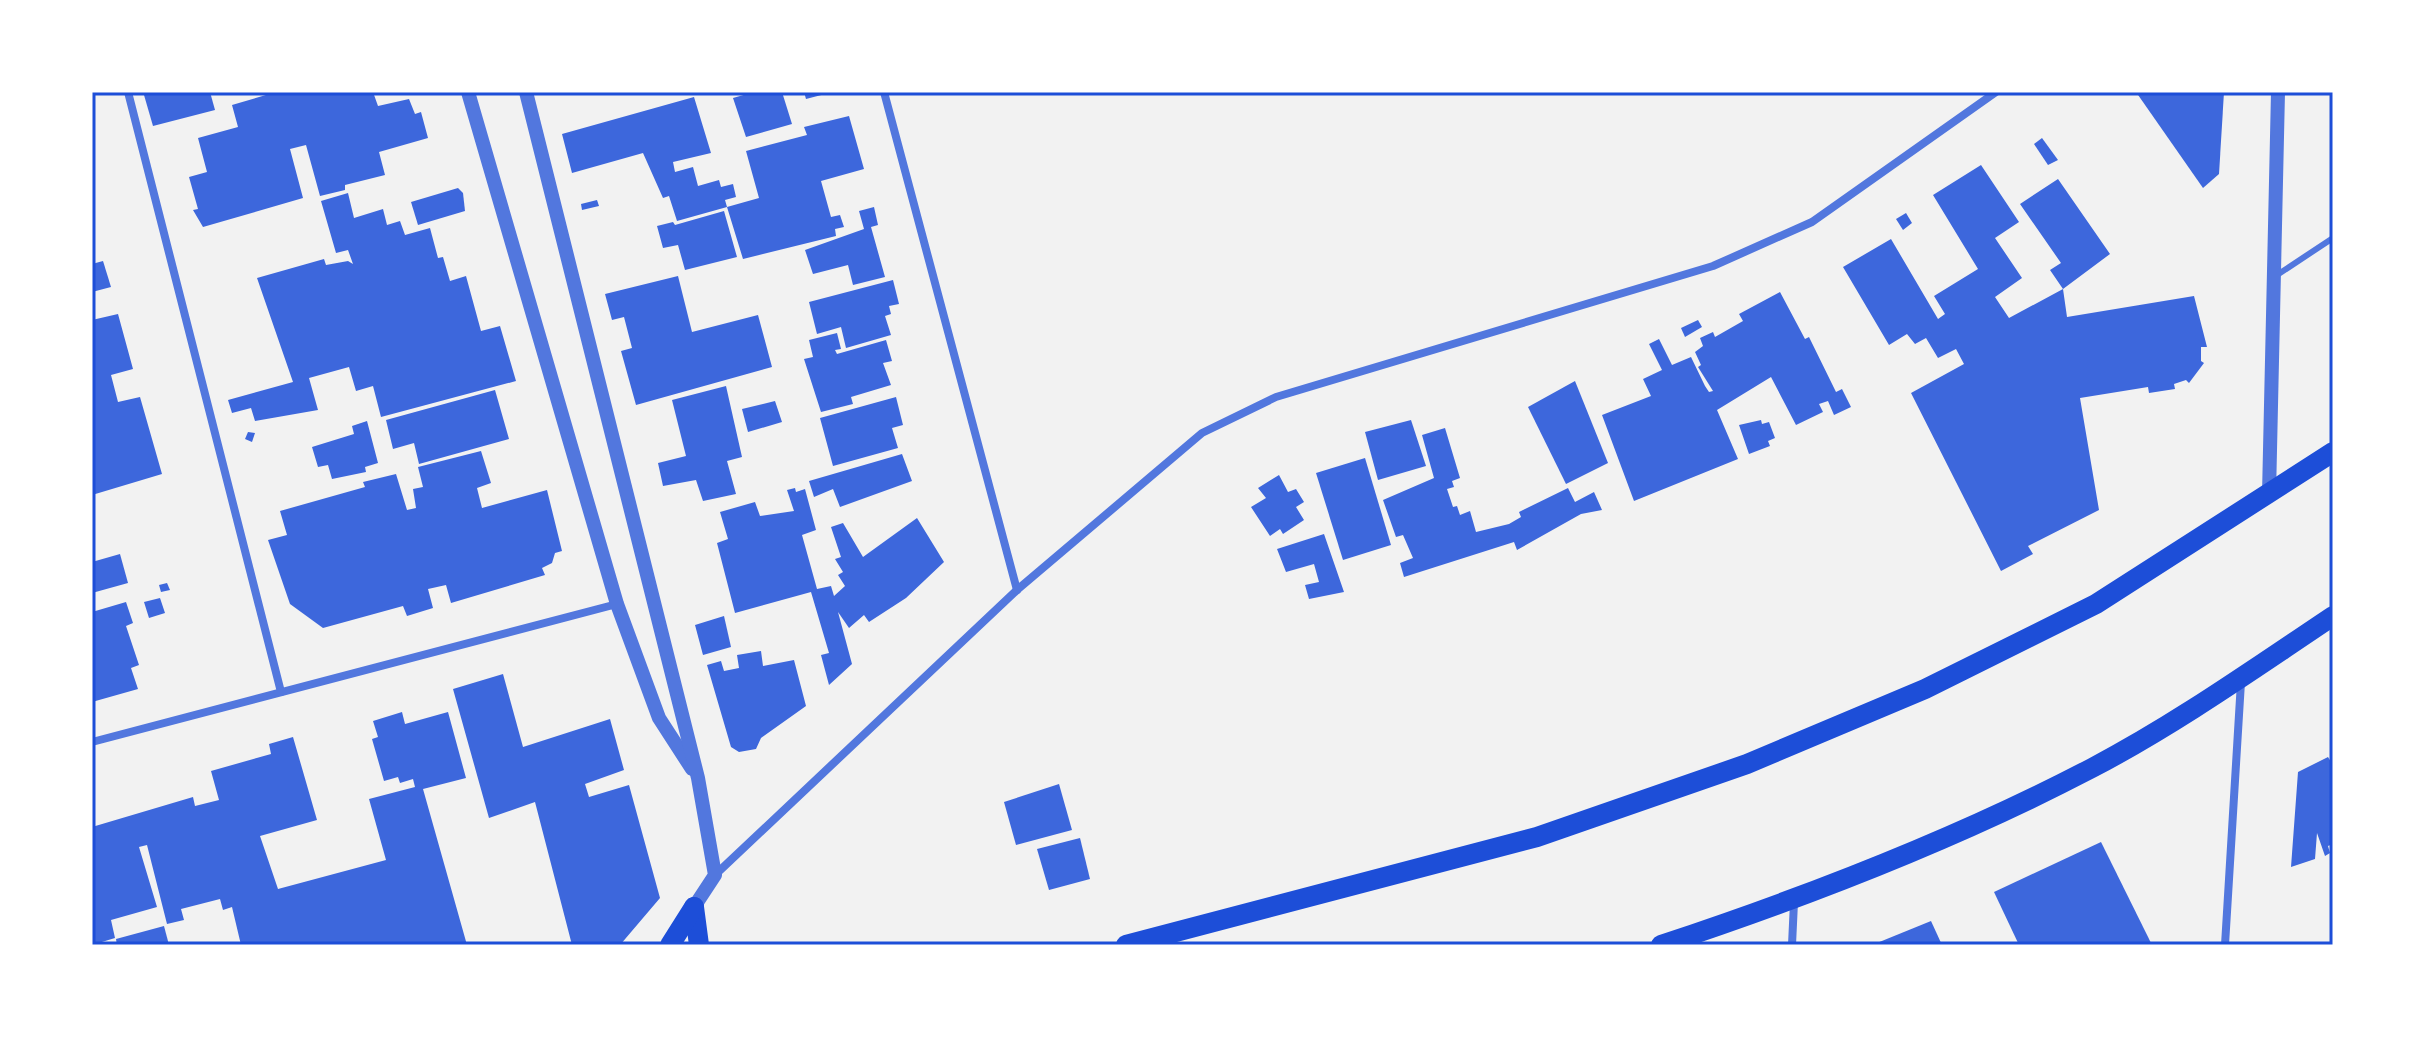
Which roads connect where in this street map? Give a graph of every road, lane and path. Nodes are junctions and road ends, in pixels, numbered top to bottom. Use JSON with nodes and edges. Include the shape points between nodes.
{"nodes":[{"id":1,"x":128,"y":92,"type":"edge"},
{"id":2,"x":468,"y":92,"type":"edge"},
{"id":3,"x":526,"y":92,"type":"edge"},
{"id":4,"x":884,"y":92,"type":"edge"},
{"id":5,"x":1996,"y":92,"type":"edge"},
{"id":6,"x":2278,"y":92,"type":"edge"},
{"id":7,"x":2333,"y":238,"type":"edge"},
{"id":8,"x":2274,"y":277,"type":"junction"},
{"id":9,"x":2333,"y":452,"type":"edge"},
{"id":10,"x":2269,"y":495,"type":"junction"},
{"id":11,"x":1017,"y":590,"type":"junction"},
{"id":12,"x":617,"y":604,"type":"junction"},
{"id":13,"x":2333,"y":616,"type":"edge"},
{"id":14,"x":2241,"y":677,"type":"junction"},
{"id":15,"x":281,"y":692,"type":"junction"},
{"id":16,"x":92,"y":742,"type":"edge"},
{"id":17,"x":698,"y":778,"type":"junction"},
{"id":18,"x":715,"y":875,"type":"junction"},
{"id":19,"x":1794,"y":901,"type":"junction"},
{"id":20,"x":694,"y":907,"type":"junction"},
{"id":21,"x":670,"y":945,"type":"edge"},
{"id":22,"x":699,"y":945,"type":"edge"},
{"id":23,"x":1126,"y":945,"type":"edge"},
{"id":24,"x":1661,"y":945,"type":"edge"},
{"id":25,"x":1792,"y":945,"type":"edge"},
{"id":26,"x":2225,"y":945,"type":"edge"}],
"edges":[{"from":1,"to":15,"type":"street"},
{"from":2,"to":12,"type":"street"},
{"from":3,"to":17,"type":"street"},
{"from":4,"to":11,"type":"street"},
{"from":5,"to":11,"type":"street","via":[[1812,222],[1713,266],[1276,397],[1202,433]]},
{"from":6,"to":8,"type":"street"},
{"from":7,"to":8,"type":"lane"},
{"from":8,"to":10,"type":"street"},
{"from":9,"to":10,"type":"main road"},
{"from":10,"to":23,"type":"main road","via":[[2096,604],[1925,689],[1747,764],[1537,837]]},
{"from":11,"to":18,"type":"street"},
{"from":12,"to":15,"type":"street"},
{"from":12,"to":17,"type":"street","via":[[659,718]]},
{"from":13,"to":14,"type":"main road"},
{"from":14,"to":19,"type":"main road","via":[[2094,767]]},
{"from":14,"to":26,"type":"street"},
{"from":15,"to":16,"type":"street"},
{"from":17,"to":18,"type":"street"},
{"from":18,"to":20,"type":"street"},
{"from":19,"to":24,"type":"main road"},
{"from":19,"to":25,"type":"street"},
{"from":20,"to":21,"type":"main road"},
{"from":20,"to":22,"type":"main road"}]}
